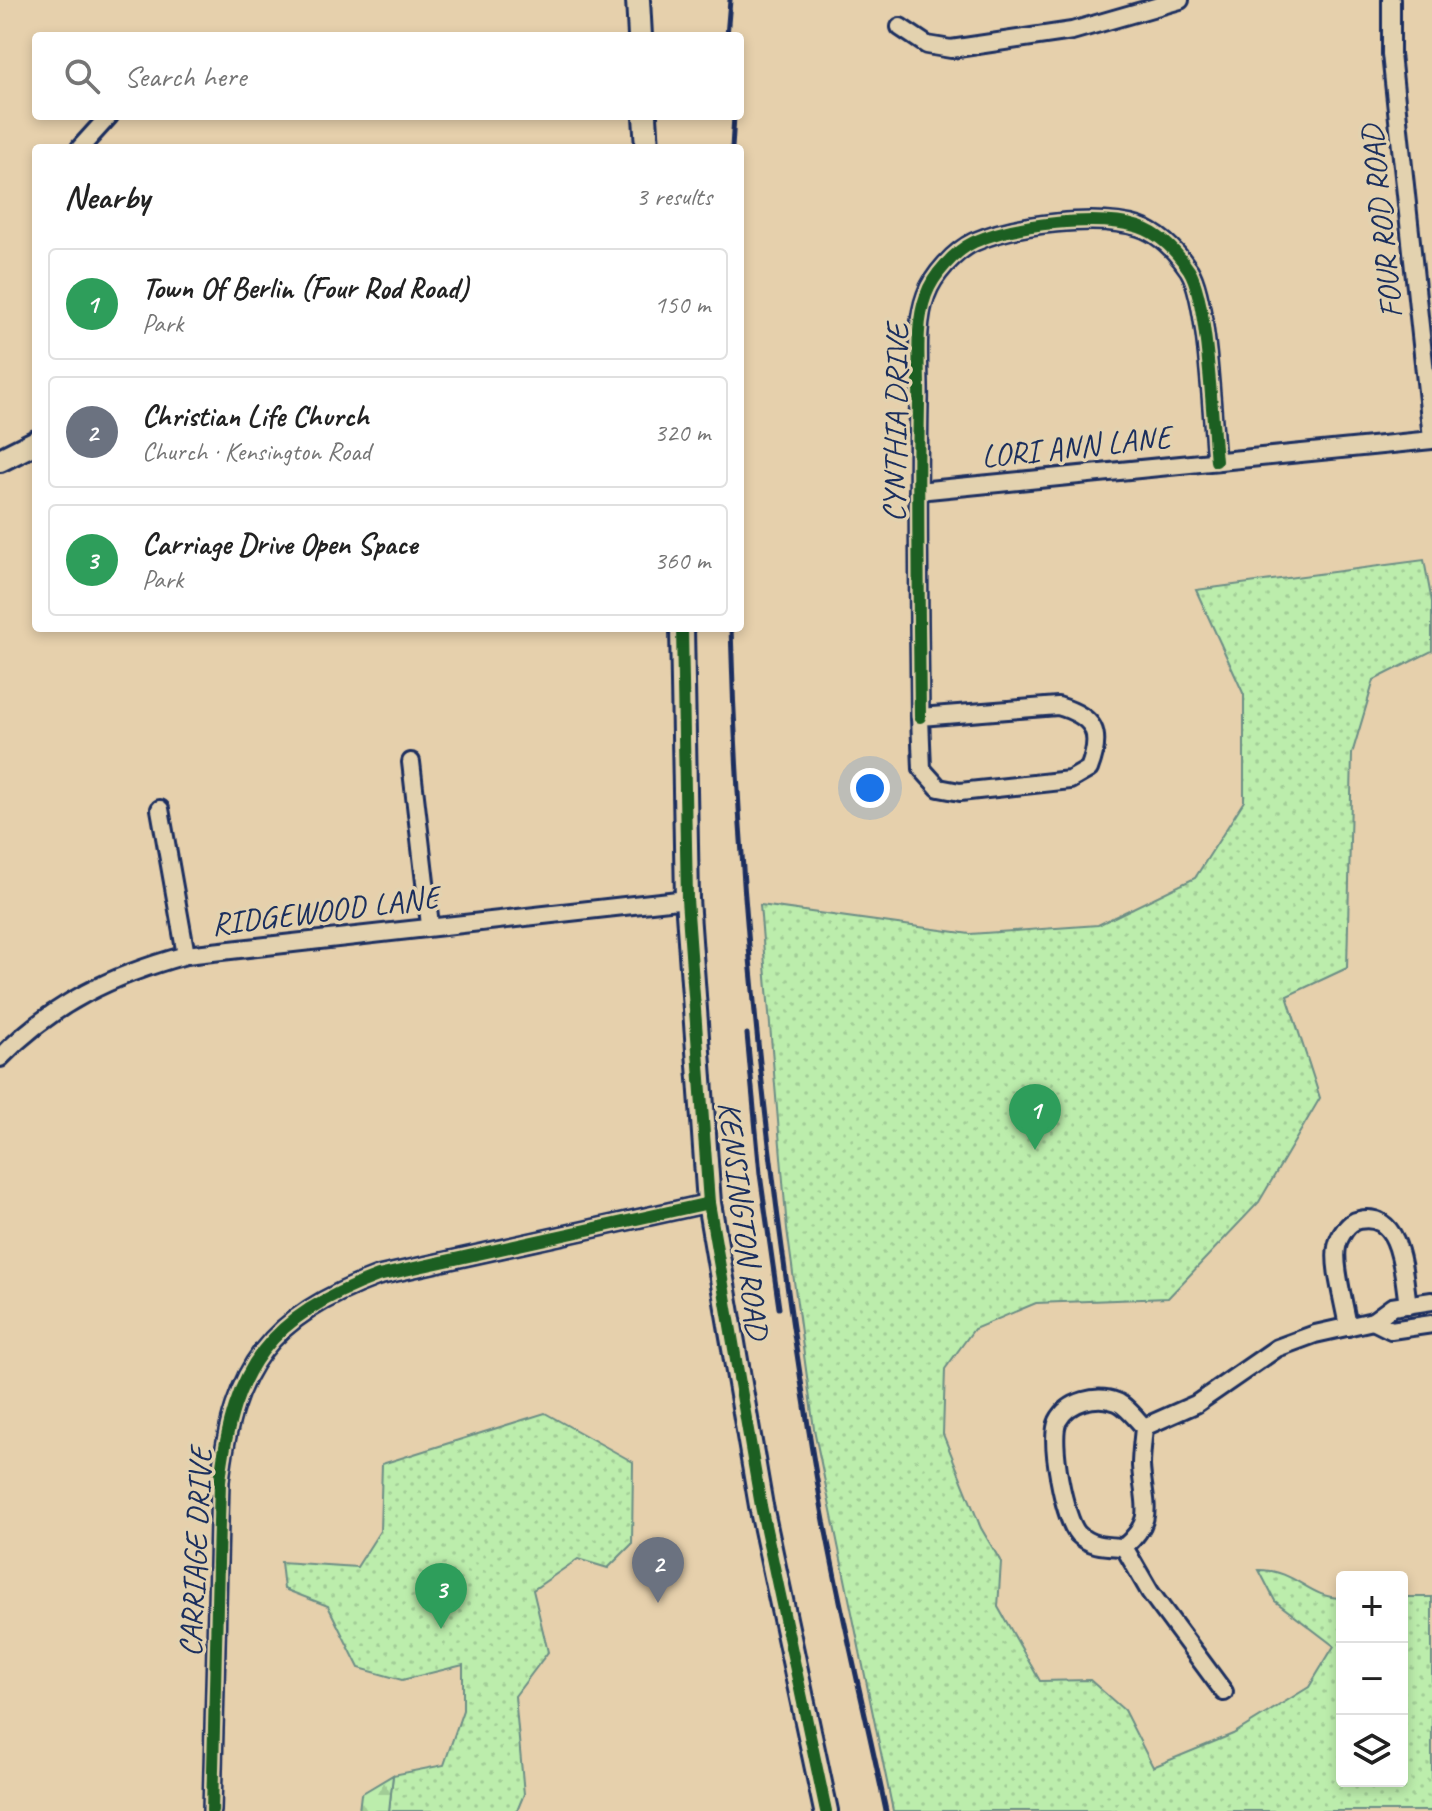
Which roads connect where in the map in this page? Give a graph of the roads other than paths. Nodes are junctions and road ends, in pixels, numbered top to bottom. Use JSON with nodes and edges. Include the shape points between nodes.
{"nodes":[{"id":1,"x":638,"y":0,"type":"edge"},
{"id":2,"x":1180,"y":0,"type":"edge"},
{"id":3,"x":1391,"y":0,"type":"edge"},
{"id":4,"x":900,"y":27,"type":"dead end"},
{"id":5,"x":640,"y":32,"type":"edge"},
{"id":6,"x":105,"y":120,"type":"edge"},
{"id":7,"x":644,"y":120,"type":"edge"},
{"id":8,"x":84,"y":144,"type":"edge"},
{"id":9,"x":642,"y":144,"type":"edge"},
{"id":10,"x":1432,"y":439,"type":"edge"},
{"id":11,"x":32,"y":444,"type":"edge"},
{"id":12,"x":0,"y":460,"type":"edge"},
{"id":13,"x":1216,"y":461,"type":"junction"},
{"id":14,"x":918,"y":491,"type":"junction"},
{"id":15,"x":682,"y":632,"type":"edge"},
{"id":16,"x":920,"y":717,"type":"junction"},
{"id":17,"x":411,"y":762,"type":"dead end"},
{"id":18,"x":160,"y":809,"type":"dead end"},
{"id":19,"x":687,"y":899,"type":"junction"},
{"id":20,"x":430,"y":925,"type":"junction"},
{"id":21,"x":186,"y":955,"type":"junction"},
{"id":22,"x":0,"y":1058,"type":"edge"},
{"id":23,"x":709,"y":1203,"type":"junction"},
{"id":24,"x":1432,"y":1301,"type":"edge"},
{"id":25,"x":1408,"y":1305,"type":"junction"},
{"id":26,"x":1373,"y":1321,"type":"junction"},
{"id":27,"x":1432,"y":1324,"type":"edge"},
{"id":28,"x":1348,"y":1327,"type":"junction"},
{"id":29,"x":1144,"y":1427,"type":"junction"},
{"id":30,"x":1124,"y":1547,"type":"junction"},
{"id":31,"x":1224,"y":1692,"type":"dead end"},
{"id":32,"x":212,"y":1811,"type":"edge"},
{"id":33,"x":826,"y":1811,"type":"edge"}],
"edges":[{"from":1,"to":5,"type":"street"},
{"from":2,"to":4,"type":"street","via":[[1072,31],[951,49],[927,45]]},
{"from":3,"to":10,"type":"street","name":"FOUR ROD ROAD","via":[[1391,54]]},
{"from":6,"to":8,"type":"street"},
{"from":7,"to":9,"type":"street"},
{"from":10,"to":13,"type":"street","name":"LORI ANN LANE"},
{"from":11,"to":12,"type":"street"},
{"from":13,"to":14,"type":"street","name":"LORI ANN LANE"},
{"from":13,"to":14,"type":"street","name":"CYNTHIA DRIVE","via":[[1200,305],[1191,273],[1170,246],[1143,228],[1112,220],[1083,222],[1005,231],[971,243],[944,266],[926,294],[920,323]]},
{"from":14,"to":16,"type":"street","name":"CYNTHIA DRIVE"},
{"from":15,"to":19,"type":"street","name":"KENSINGTON ROAD"},
{"from":16,"to":16,"type":"street","name":"CYNTHIA DRIVE","via":[[922,769],[939,788],[960,792],[1070,780],[1089,769],[1096,750],[1094,726],[1079,712],[1058,706]]},
{"from":17,"to":20,"type":"street"},
{"from":18,"to":21,"type":"street"},
{"from":19,"to":20,"type":"street","name":"RIDGEWOOD LANE"},
{"from":19,"to":23,"type":"street","name":"KENSINGTON ROAD"},
{"from":20,"to":21,"type":"street","name":"RIDGEWOOD LANE"},
{"from":21,"to":22,"type":"street","name":"RIDGEWOOD LANE","via":[[129,970],[77,995],[28,1029]]},
{"from":23,"to":32,"type":"street","name":"CARRIAGE DRIVE","via":[[378,1276],[331,1294],[294,1318],[262,1350],[240,1387],[225,1437],[220,1481]]},
{"from":23,"to":33,"type":"street","name":"KENSINGTON ROAD","via":[[761,1506]]},
{"from":24,"to":25,"type":"street"},
{"from":25,"to":26,"type":"street","via":[[1392,1307]]},
{"from":25,"to":28,"type":"street","via":[[1391,1229],[1374,1219],[1356,1220],[1343,1231],[1336,1248]]},
{"from":26,"to":27,"type":"street","via":[[1391,1330]]},
{"from":26,"to":28,"type":"street"},
{"from":28,"to":29,"type":"street","via":[[1277,1348],[1196,1404]]},
{"from":29,"to":30,"type":"street","via":[[1141,1464],[1148,1512],[1138,1535]]},
{"from":29,"to":30,"type":"street","via":[[1119,1402],[1093,1399],[1072,1405],[1057,1422],[1066,1515],[1078,1534],[1095,1546]]},
{"from":30,"to":31,"type":"street","via":[[1150,1592]]}]}
